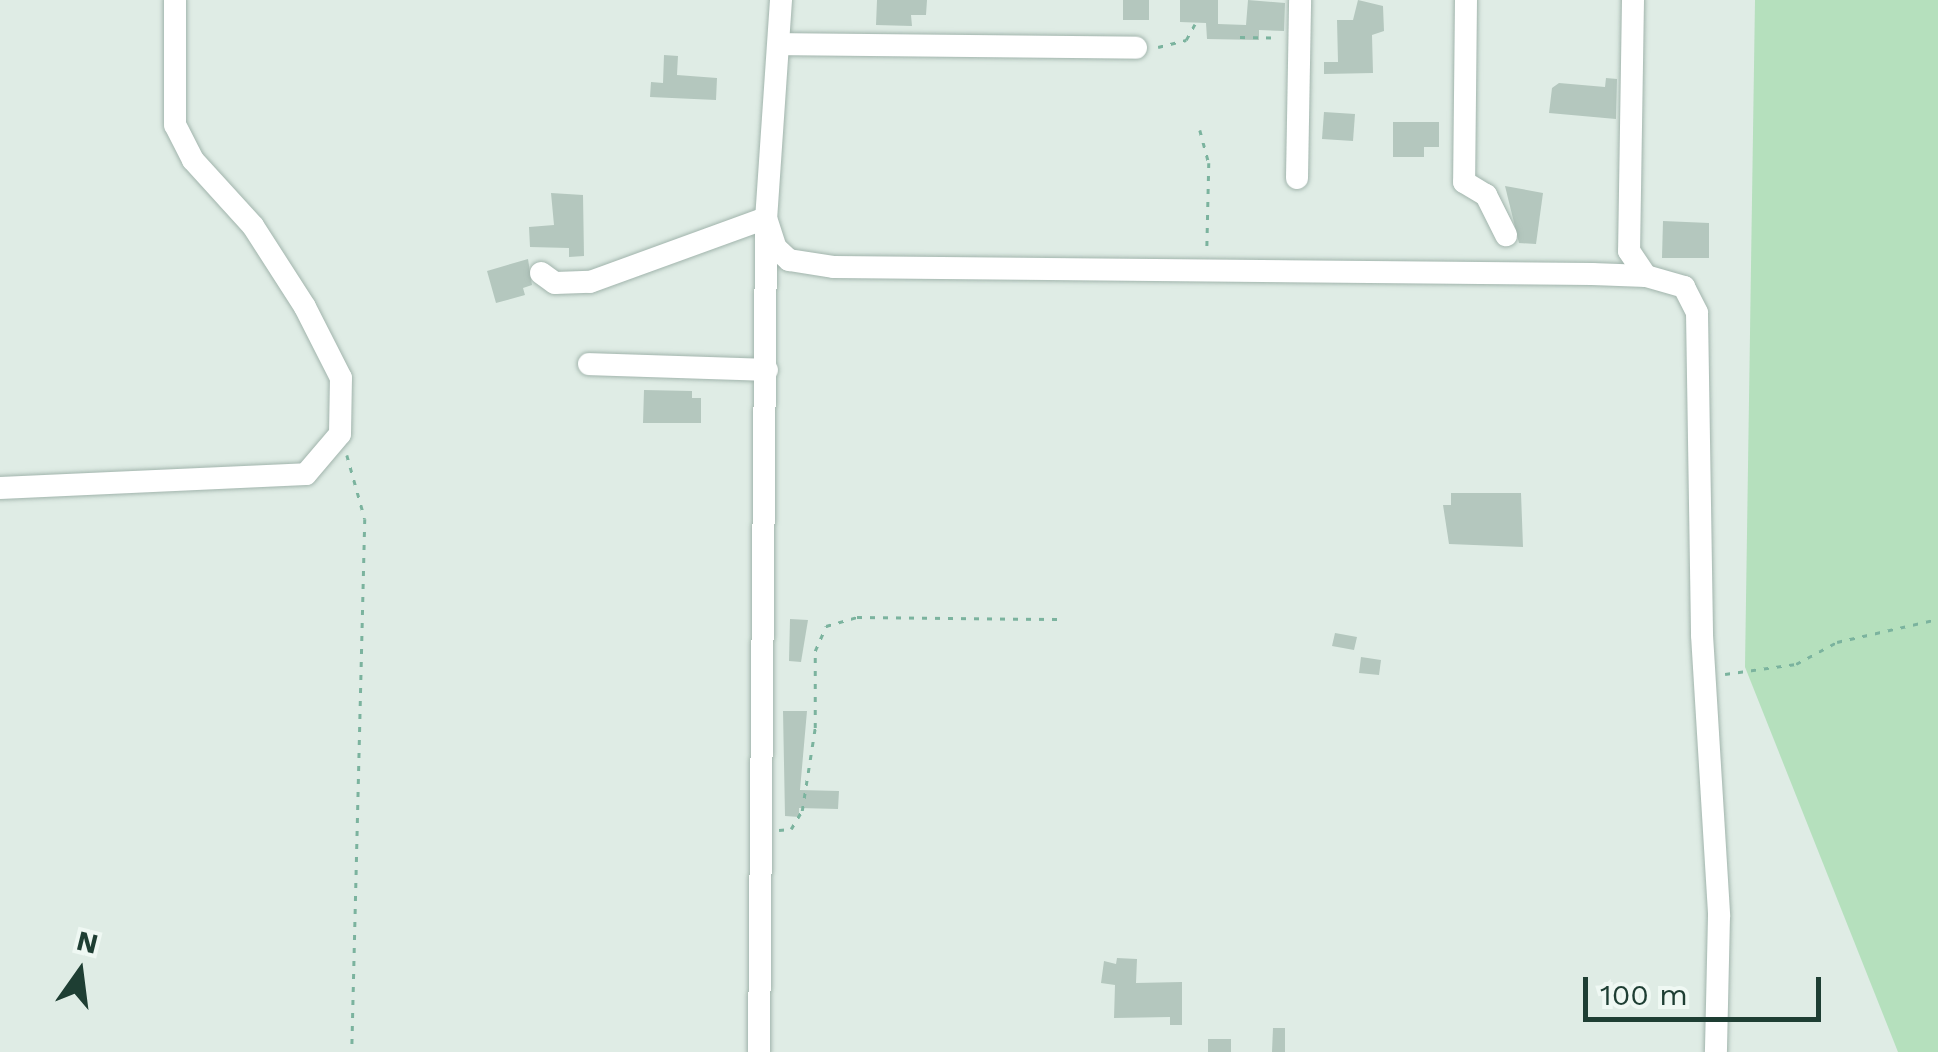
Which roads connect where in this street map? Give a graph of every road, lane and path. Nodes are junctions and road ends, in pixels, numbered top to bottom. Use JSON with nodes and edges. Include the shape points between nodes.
{"nodes":[{"id":1,"x":175,"y":0,"type":"edge"},
{"id":2,"x":780,"y":0,"type":"edge"},
{"id":3,"x":1300,"y":0,"type":"edge"},
{"id":4,"x":1466,"y":0,"type":"edge"},
{"id":5,"x":1633,"y":0,"type":"edge"},
{"id":6,"x":1195,"y":24,"type":"dead end"},
{"id":7,"x":1240,"y":38,"type":"dead end"},
{"id":8,"x":1301,"y":38,"type":"junction"},
{"id":9,"x":780,"y":44,"type":"junction"},
{"id":10,"x":1136,"y":48,"type":"joint"},
{"id":11,"x":1200,"y":130,"type":"dead end"},
{"id":12,"x":1297,"y":178,"type":"dead end"},
{"id":13,"x":766,"y":218,"type":"junction"},
{"id":14,"x":1506,"y":234,"type":"dead end"},
{"id":15,"x":1208,"y":268,"type":"junction"},
{"id":16,"x":540,"y":273,"type":"dead end"},
{"id":17,"x":1646,"y":276,"type":"junction"},
{"id":18,"x":588,"y":364,"type":"dead end"},
{"id":19,"x":766,"y":370,"type":"junction"},
{"id":20,"x":340,"y":434,"type":"junction"},
{"id":21,"x":0,"y":488,"type":"edge"},
{"id":22,"x":1060,"y":619,"type":"dead end"},
{"id":23,"x":1938,"y":619,"type":"edge"},
{"id":24,"x":1708,"y":674,"type":"junction"},
{"id":25,"x":762,"y":830,"type":"junction"},
{"id":26,"x":352,"y":1052,"type":"edge"},
{"id":27,"x":759,"y":1052,"type":"edge"},
{"id":28,"x":1716,"y":1052,"type":"edge"}],
"edges":[{"from":1,"to":20,"type":"street","via":[[174,125],[194,160],[252,226],[304,308],[341,378]]},
{"from":2,"to":9,"type":"street"},
{"from":3,"to":8,"type":"street"},
{"from":4,"to":14,"type":"street","via":[[1464,182],[1486,195]]},
{"from":5,"to":17,"type":"street","via":[[1629,251]]},
{"from":6,"to":10,"type":"path","via":[[1178,44]]},
{"from":7,"to":8,"type":"path"},
{"from":8,"to":12,"type":"street"},
{"from":9,"to":10,"type":"street"},
{"from":9,"to":13,"type":"street","via":[[772,72]]},
{"from":11,"to":15,"type":"path","via":[[1209,163]]},
{"from":13,"to":15,"type":"street","via":[[776,248],[802,264]]},
{"from":13,"to":16,"type":"street","via":[[590,282],[554,283]]},
{"from":13,"to":19,"type":"street"},
{"from":15,"to":17,"type":"street"},
{"from":17,"to":24,"type":"street","via":[[1684,287],[1697,313]]},
{"from":18,"to":19,"type":"street"},
{"from":19,"to":25,"type":"street"},
{"from":20,"to":21,"type":"street","via":[[306,474]]},
{"from":20,"to":26,"type":"path","via":[[365,519]]},
{"from":22,"to":25,"type":"path","via":[[856,617],[826,626],[816,651],[816,728],[802,811],[792,829]]},
{"from":23,"to":24,"type":"path","via":[[1838,642],[1761,673]]},
{"from":24,"to":28,"type":"street","via":[[1719,916]]},
{"from":25,"to":27,"type":"street"}]}
